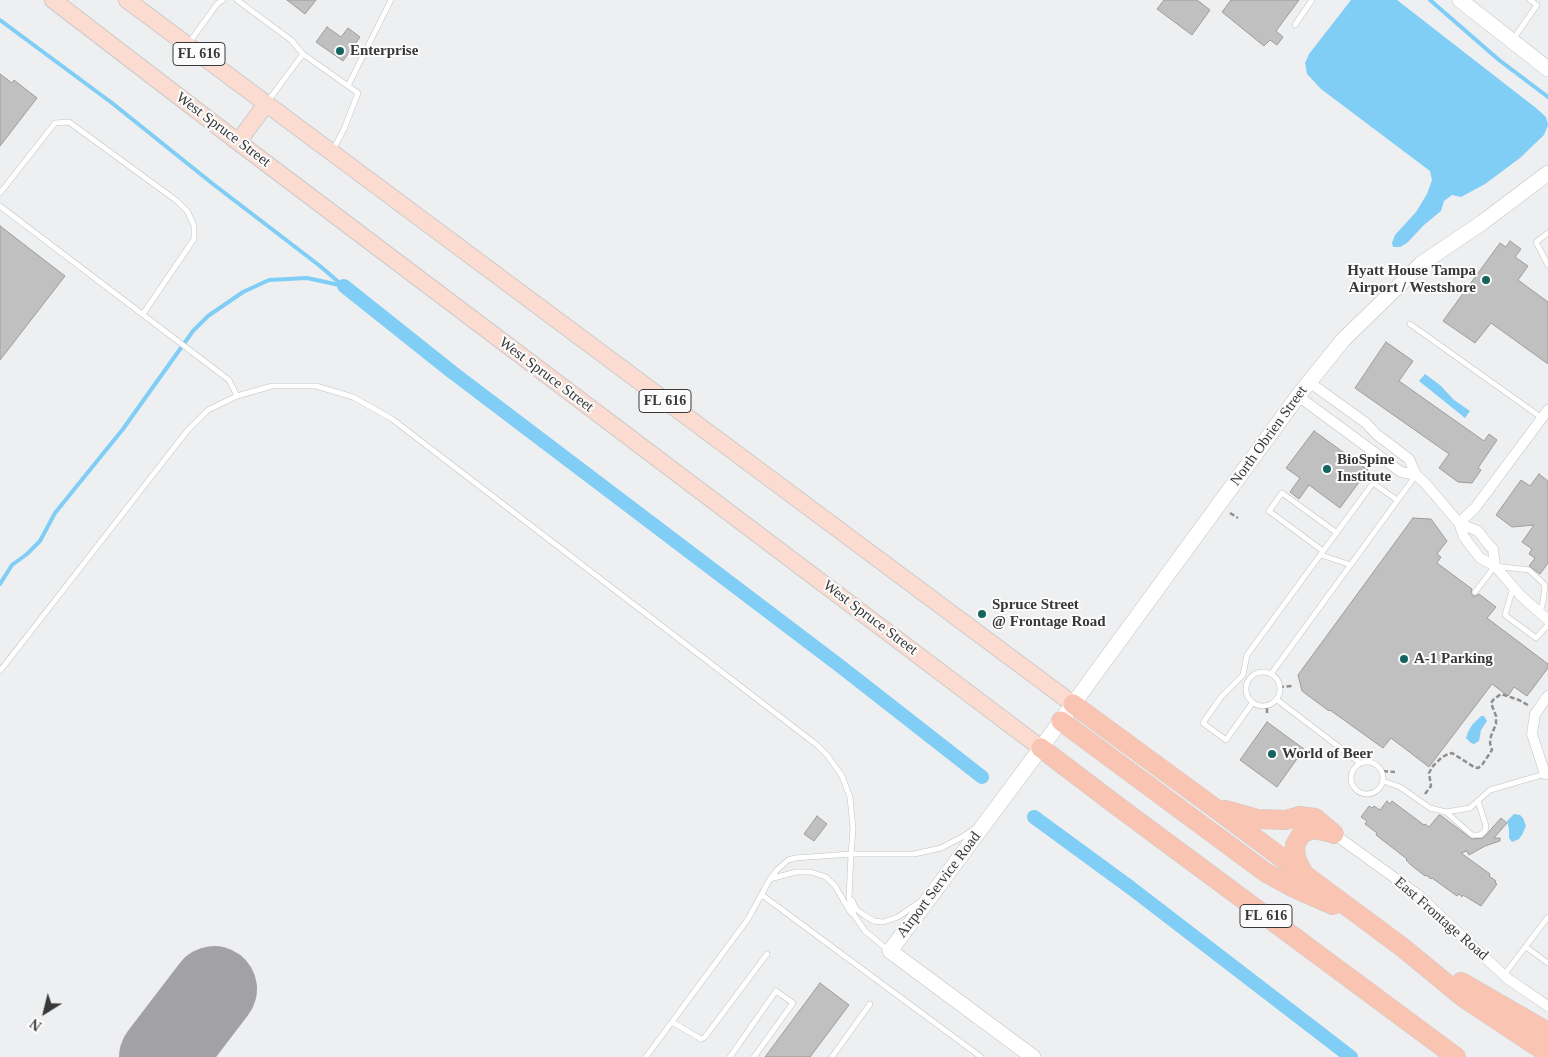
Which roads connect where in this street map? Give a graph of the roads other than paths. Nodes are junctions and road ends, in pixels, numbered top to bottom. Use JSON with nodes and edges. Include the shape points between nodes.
{"nodes":[{"id":1,"x":53,"y":0,"type":"edge"},
{"id":2,"x":127,"y":0,"type":"edge"},
{"id":3,"x":212,"y":0,"type":"edge"},
{"id":4,"x":223,"y":0,"type":"edge"},
{"id":5,"x":237,"y":0,"type":"edge"},
{"id":6,"x":391,"y":0,"type":"edge"},
{"id":7,"x":1312,"y":0,"type":"edge"},
{"id":8,"x":1460,"y":0,"type":"edge"},
{"id":9,"x":1530,"y":0,"type":"edge"},
{"id":10,"x":1539,"y":3,"type":"edge"},
{"id":11,"x":217,"y":4,"type":"junction"},
{"id":12,"x":1295,"y":25,"type":"dead end"},
{"id":13,"x":1512,"y":41,"type":"junction"},
{"id":14,"x":188,"y":45,"type":"junction"},
{"id":15,"x":303,"y":54,"type":"junction"},
{"id":16,"x":1548,"y":69,"type":"edge"},
{"id":17,"x":348,"y":86,"type":"junction"},
{"id":18,"x":266,"y":104,"type":"junction"},
{"id":19,"x":238,"y":142,"type":"junction"},
{"id":20,"x":332,"y":153,"type":"junction"},
{"id":21,"x":1548,"y":174,"type":"edge"},
{"id":22,"x":0,"y":194,"type":"edge"},
{"id":23,"x":0,"y":206,"type":"edge"},
{"id":24,"x":1548,"y":233,"type":"edge"},
{"id":25,"x":1548,"y":264,"type":"edge"},
{"id":26,"x":143,"y":314,"type":"junction"},
{"id":27,"x":1410,"y":324,"type":"dead end"},
{"id":28,"x":1309,"y":382,"type":"junction"},
{"id":29,"x":237,"y":396,"type":"junction"},
{"id":30,"x":1298,"y":396,"type":"junction"},
{"id":31,"x":1544,"y":419,"type":"edge"},
{"id":32,"x":1416,"y":475,"type":"junction"},
{"id":33,"x":1397,"y":500,"type":"junction"},
{"id":34,"x":1459,"y":523,"type":"junction"},
{"id":35,"x":1337,"y":532,"type":"junction"},
{"id":36,"x":1322,"y":553,"type":"junction"},
{"id":37,"x":1351,"y":565,"type":"junction"},
{"id":38,"x":1495,"y":566,"type":"junction"},
{"id":39,"x":1513,"y":587,"type":"junction"},
{"id":40,"x":1475,"y":592,"type":"dead end"},
{"id":41,"x":1540,"y":612,"type":"junction"},
{"id":42,"x":1548,"y":620,"type":"edge"},
{"id":43,"x":1548,"y":625,"type":"edge"},
{"id":44,"x":0,"y":672,"type":"edge"},
{"id":45,"x":1271,"y":674,"type":"junction"},
{"id":46,"x":1243,"y":675,"type":"junction"},
{"id":47,"x":1249,"y":679,"type":"junction"},
{"id":48,"x":1548,"y":696,"type":"edge"},
{"id":49,"x":1276,"y":699,"type":"junction"},
{"id":50,"x":1253,"y":702,"type":"junction"},
{"id":51,"x":1072,"y":704,"type":"junction"},
{"id":52,"x":1061,"y":720,"type":"junction"},
{"id":53,"x":1041,"y":748,"type":"junction"},
{"id":54,"x":1360,"y":763,"type":"junction"},
{"id":55,"x":1545,"y":774,"type":"joint"},
{"id":56,"x":1383,"y":781,"type":"junction"},
{"id":57,"x":1478,"y":801,"type":"junction"},
{"id":58,"x":1212,"y":806,"type":"junction"},
{"id":59,"x":1446,"y":812,"type":"junction"},
{"id":60,"x":988,"y":819,"type":"junction"},
{"id":61,"x":1334,"y":834,"type":"junction"},
{"id":62,"x":851,"y":854,"type":"junction"},
{"id":63,"x":1304,"y":874,"type":"junction"},
{"id":64,"x":770,"y":879,"type":"junction"},
{"id":65,"x":933,"y":892,"type":"junction"},
{"id":66,"x":850,"y":893,"type":"junction"},
{"id":67,"x":762,"y":895,"type":"junction"},
{"id":68,"x":1548,"y":917,"type":"edge"},
{"id":69,"x":1370,"y":923,"type":"junction"},
{"id":70,"x":859,"y":924,"type":"junction"},
{"id":71,"x":1402,"y":947,"type":"junction"},
{"id":72,"x":1526,"y":947,"type":"junction"},
{"id":73,"x":890,"y":951,"type":"junction"},
{"id":74,"x":767,"y":954,"type":"dead end"},
{"id":75,"x":1548,"y":963,"type":"edge"},
{"id":76,"x":1504,"y":975,"type":"junction"},
{"id":77,"x":870,"y":1004,"type":"dead end"},
{"id":78,"x":1548,"y":1006,"type":"edge"},
{"id":79,"x":672,"y":1022,"type":"junction"},
{"id":80,"x":1415,"y":1028,"type":"junction"},
{"id":81,"x":1548,"y":1032,"type":"edge"},
{"id":82,"x":1548,"y":1052,"type":"edge"},
{"id":83,"x":646,"y":1057,"type":"edge"},
{"id":84,"x":730,"y":1057,"type":"edge"},
{"id":85,"x":754,"y":1057,"type":"edge"},
{"id":86,"x":832,"y":1057,"type":"edge"},
{"id":87,"x":981,"y":1057,"type":"edge"},
{"id":88,"x":1033,"y":1057,"type":"edge"},
{"id":89,"x":1449,"y":1057,"type":"edge"},
{"id":90,"x":1456,"y":1057,"type":"edge"}],
"edges":[{"from":1,"to":19,"type":"main road","name":"West Spruce Street","number":"FL 616"},
{"from":2,"to":14,"type":"main road","number":"FL 616"},
{"from":3,"to":11,"type":"lane"},
{"from":4,"to":11,"type":"lane"},
{"from":5,"to":15,"type":"lane","via":[[291,40]]},
{"from":6,"to":17,"type":"lane"},
{"from":7,"to":12,"type":"lane"},
{"from":8,"to":13,"type":"street"},
{"from":9,"to":10,"type":"lane"},
{"from":10,"to":13,"type":"lane"},
{"from":11,"to":14,"type":"lane"},
{"from":13,"to":16,"type":"street"},
{"from":14,"to":18,"type":"main road","number":"FL 616"},
{"from":15,"to":17,"type":"lane"},
{"from":15,"to":18,"type":"lane"},
{"from":17,"to":20,"type":"lane","via":[[358,93]]},
{"from":18,"to":19,"type":"main road"},
{"from":18,"to":20,"type":"main road","number":"FL 616"},
{"from":19,"to":53,"type":"main road","name":"West Spruce Street","number":"FL 616"},
{"from":20,"to":51,"type":"main road","number":"FL 616"},
{"from":21,"to":28,"type":"street","name":"North Obrien Street","via":[[1421,264],[1342,340]]},
{"from":22,"to":26,"type":"lane","via":[[54,123],[69,122],[177,201],[188,212],[194,226],[194,238]]},
{"from":23,"to":26,"type":"lane"},
{"from":24,"to":25,"type":"lane","via":[[1536,242]]},
{"from":26,"to":29,"type":"lane","via":[[229,380]]},
{"from":27,"to":31,"type":"lane"},
{"from":28,"to":30,"type":"street","name":"North Obrien Street"},
{"from":28,"to":32,"type":"street","via":[[1409,459]]},
{"from":29,"to":44,"type":"lane","via":[[208,410],[187,431]]},
{"from":29,"to":62,"type":"lane","via":[[272,386],[316,386],[353,397],[392,419],[817,745],[842,776],[850,797]]},
{"from":30,"to":32,"type":"street","via":[[1401,472]]},
{"from":30,"to":51,"type":"street","name":"North Obrien Street"},
{"from":31,"to":34,"type":"street","via":[[1475,508]]},
{"from":32,"to":33,"type":"lane"},
{"from":32,"to":34,"type":"street"},
{"from":33,"to":35,"type":"lane","via":[[1374,483]]},
{"from":33,"to":37,"type":"lane"},
{"from":34,"to":38,"type":"street","via":[[1464,537],[1480,558]]},
{"from":34,"to":38,"type":"street","via":[[1478,531],[1493,549]]},
{"from":35,"to":36,"type":"lane"},
{"from":35,"to":36,"type":"lane","via":[[1282,493],[1268,511]]},
{"from":36,"to":37,"type":"lane"},
{"from":36,"to":46,"type":"lane","via":[[1247,655]]},
{"from":37,"to":45,"type":"lane"},
{"from":38,"to":39,"type":"street"},
{"from":38,"to":40,"type":"lane"},
{"from":38,"to":41,"type":"lane","via":[[1529,570],[1545,585]]},
{"from":39,"to":41,"type":"street"},
{"from":39,"to":43,"type":"lane","via":[[1505,615],[1536,638]]},
{"from":41,"to":42,"type":"street"},
{"from":45,"to":47,"type":"lane","via":[[1256,673]]},
{"from":45,"to":49,"type":"lane","via":[[1279,687]]},
{"from":46,"to":47,"type":"lane"},
{"from":46,"to":50,"type":"lane","via":[[1221,697],[1203,723],[1226,740]]},
{"from":47,"to":50,"type":"lane","via":[[1246,692]]},
{"from":48,"to":55,"type":"street","via":[[1534,714],[1532,734]]},
{"from":49,"to":50,"type":"lane","via":[[1261,706]]},
{"from":49,"to":54,"type":"lane"},
{"from":51,"to":52,"type":"street","name":"North Obrien Street"},
{"from":51,"to":58,"type":"highway","number":"FL 616"},
{"from":52,"to":53,"type":"street","name":"North Obrien Street"},
{"from":52,"to":69,"type":"highway","via":[[1265,872]]},
{"from":53,"to":60,"type":"street","name":"Airport Service Road"},
{"from":53,"to":80,"type":"highway","number":"FL 616"},
{"from":54,"to":56,"type":"lane","via":[[1375,764],[1382,771]]},
{"from":54,"to":56,"type":"lane","via":[[1352,770],[1351,776],[1357,791],[1373,793]]},
{"from":55,"to":57,"type":"lane","via":[[1490,790]]},
{"from":56,"to":59,"type":"lane","via":[[1400,787],[1430,808]]},
{"from":57,"to":59,"type":"lane","via":[[1470,808]]},
{"from":57,"to":59,"type":"lane","via":[[1486,826],[1480,835],[1472,835]]},
{"from":58,"to":61,"type":"highway","via":[[1258,819],[1316,818]]},
{"from":58,"to":63,"type":"highway","number":"FL 616"},
{"from":60,"to":62,"type":"lane","via":[[941,848],[914,854]]},
{"from":60,"to":65,"type":"street","name":"Airport Service Road"},
{"from":61,"to":63,"type":"highway","via":[[1314,828],[1302,833],[1295,845],[1296,859]]},
{"from":61,"to":76,"type":"street","name":"East Frontage Road","via":[[1417,894]]},
{"from":62,"to":64,"type":"lane","via":[[795,858],[782,864]]},
{"from":62,"to":66,"type":"lane"},
{"from":63,"to":69,"type":"highway","number":"FL 616"},
{"from":64,"to":67,"type":"lane"},
{"from":64,"to":70,"type":"lane","via":[[796,872],[826,877]]},
{"from":65,"to":66,"type":"lane","via":[[898,917],[883,922],[874,921],[856,909]]},
{"from":65,"to":73,"type":"street","name":"Airport Service Road"},
{"from":66,"to":70,"type":"lane","via":[[851,908]]},
{"from":67,"to":79,"type":"lane"},
{"from":67,"to":87,"type":"lane"},
{"from":68,"to":72,"type":"lane"},
{"from":69,"to":71,"type":"highway","number":"FL 616"},
{"from":70,"to":73,"type":"lane"},
{"from":71,"to":81,"type":"highway"},
{"from":71,"to":82,"type":"highway","number":"FL 616","via":[[1464,998]]},
{"from":72,"to":75,"type":"lane"},
{"from":72,"to":76,"type":"lane"},
{"from":73,"to":88,"type":"street","name":"Airport Service Road"},
{"from":74,"to":79,"type":"lane","via":[[705,1037],[701,1039]]},
{"from":76,"to":78,"type":"street","name":"East Frontage Road"},
{"from":77,"to":86,"type":"lane"},
{"from":79,"to":83,"type":"lane"},
{"from":80,"to":89,"type":"highway"},
{"from":80,"to":90,"type":"highway","number":"FL 616"},
{"from":84,"to":85,"type":"lane","via":[[776,991],[793,1003]]}]}
